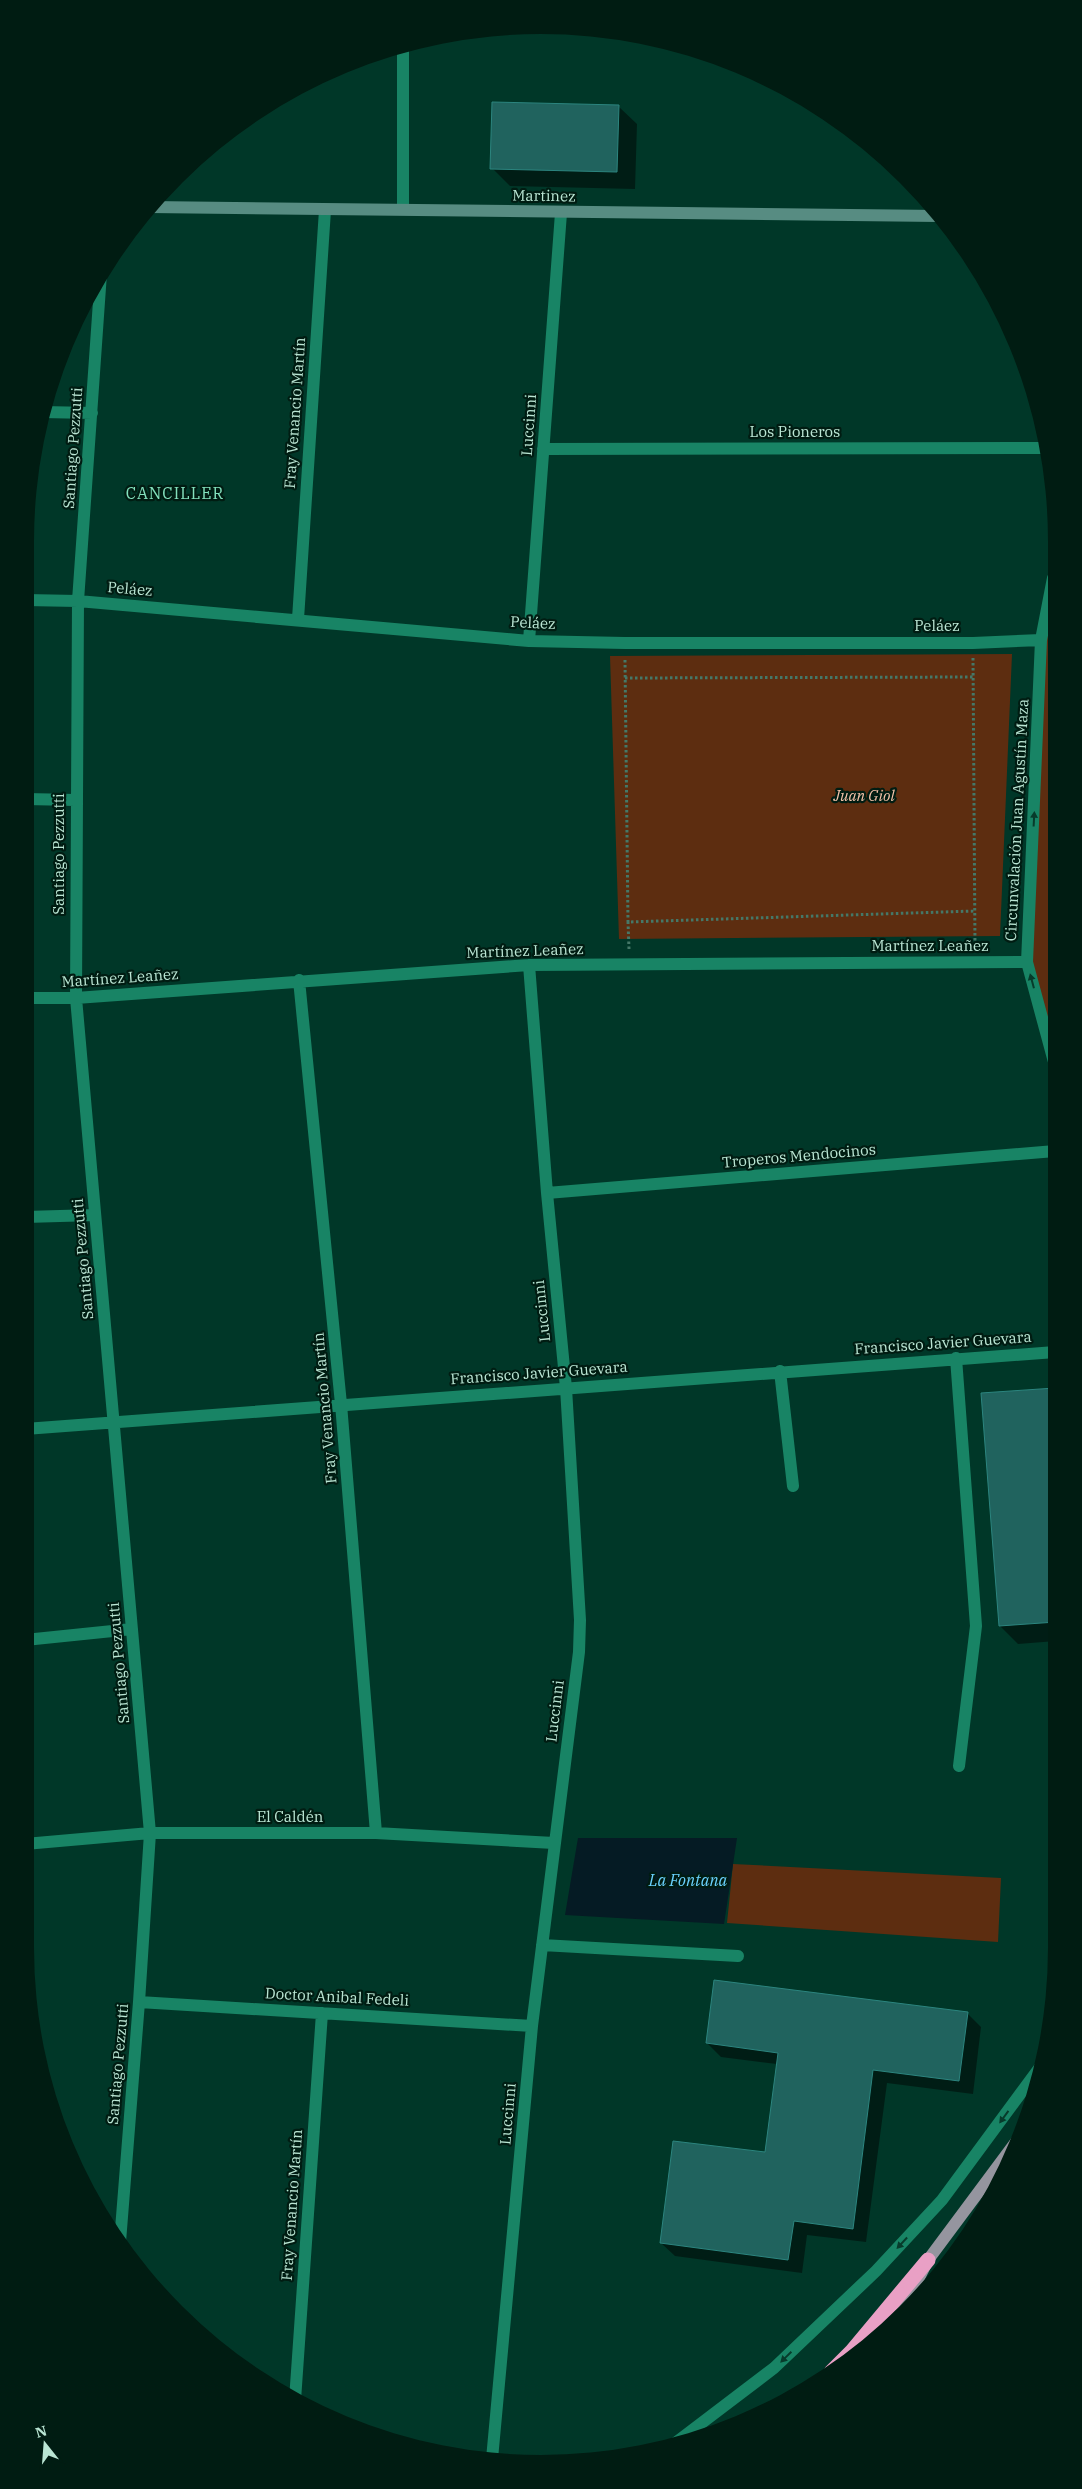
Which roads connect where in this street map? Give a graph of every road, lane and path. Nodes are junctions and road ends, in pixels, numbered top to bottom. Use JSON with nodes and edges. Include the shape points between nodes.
{"nodes":[{"id":1,"x":403,"y":53,"type":"edge"},
{"id":2,"x":161,"y":206,"type":"edge"},
{"id":3,"x":403,"y":209,"type":"junction"},
{"id":4,"x":325,"y":210,"type":"junction"},
{"id":5,"x":561,"y":213,"type":"junction"},
{"id":6,"x":929,"y":216,"type":"edge"},
{"id":7,"x":100,"y":291,"type":"edge"},
{"id":8,"x":50,"y":412,"type":"edge"},
{"id":9,"x":92,"y":413,"type":"junction"},
{"id":10,"x":1040,"y":448,"type":"edge"},
{"id":11,"x":543,"y":449,"type":"junction"},
{"id":12,"x":34,"y":600,"type":"edge"},
{"id":13,"x":78,"y":601,"type":"junction"},
{"id":14,"x":1048,"y":604,"type":"edge"},
{"id":15,"x":298,"y":619,"type":"junction"},
{"id":16,"x":529,"y":640,"type":"junction"},
{"id":17,"x":1041,"y":640,"type":"junction"},
{"id":18,"x":973,"y":643,"type":"junction"},
{"id":19,"x":973,"y":677,"type":"junction"},
{"id":20,"x":34,"y":799,"type":"edge"},
{"id":21,"x":75,"y":800,"type":"junction"},
{"id":22,"x":975,"y":911,"type":"junction"},
{"id":23,"x":628,"y":922,"type":"junction"},
{"id":24,"x":975,"y":961,"type":"junction"},
{"id":25,"x":1027,"y":962,"type":"junction"},
{"id":26,"x":629,"y":964,"type":"junction"},
{"id":27,"x":529,"y":965,"type":"junction"},
{"id":28,"x":299,"y":980,"type":"junction"},
{"id":29,"x":34,"y":998,"type":"edge"},
{"id":30,"x":76,"y":998,"type":"junction"},
{"id":31,"x":1048,"y":1040,"type":"edge"},
{"id":32,"x":1048,"y":1152,"type":"edge"},
{"id":33,"x":547,"y":1193,"type":"junction"},
{"id":34,"x":96,"y":1215,"type":"junction"},
{"id":35,"x":34,"y":1217,"type":"edge"},
{"id":36,"x":1048,"y":1352,"type":"edge"},
{"id":37,"x":956,"y":1358,"type":"junction"},
{"id":38,"x":780,"y":1371,"type":"junction"},
{"id":39,"x":566,"y":1388,"type":"junction"},
{"id":40,"x":341,"y":1404,"type":"junction"},
{"id":41,"x":113,"y":1422,"type":"junction"},
{"id":42,"x":34,"y":1427,"type":"edge"},
{"id":43,"x":792,"y":1486,"type":"dead end"},
{"id":44,"x":132,"y":1629,"type":"junction"},
{"id":45,"x":34,"y":1639,"type":"edge"},
{"id":46,"x":959,"y":1766,"type":"dead end"},
{"id":47,"x":150,"y":1833,"type":"junction"},
{"id":48,"x":376,"y":1833,"type":"junction"},
{"id":49,"x":34,"y":1843,"type":"edge"},
{"id":50,"x":554,"y":1844,"type":"junction"},
{"id":51,"x":542,"y":1945,"type":"junction"},
{"id":52,"x":738,"y":1956,"type":"dead end"},
{"id":53,"x":139,"y":2002,"type":"junction"},
{"id":54,"x":322,"y":2013,"type":"junction"},
{"id":55,"x":532,"y":2026,"type":"junction"},
{"id":56,"x":1031,"y":2079,"type":"edge"},
{"id":57,"x":1000,"y":2163,"type":"edge"},
{"id":58,"x":121,"y":2232,"type":"edge"},
{"id":59,"x":928,"y":2260,"type":"junction"},
{"id":60,"x":910,"y":2296,"type":"edge"},
{"id":61,"x":859,"y":2342,"type":"edge"},
{"id":62,"x":296,"y":2392,"type":"edge"},
{"id":63,"x":689,"y":2433,"type":"edge"},
{"id":64,"x":493,"y":2453,"type":"edge"}],
"edges":[{"from":1,"to":3,"type":"street"},
{"from":2,"to":4,"type":"street","name":"Martinez"},
{"from":3,"to":4,"type":"street","name":"Martinez"},
{"from":3,"to":5,"type":"street","name":"Martinez"},
{"from":4,"to":15,"type":"street","name":"Fray Venancio Martín"},
{"from":5,"to":6,"type":"street","name":"Martinez"},
{"from":5,"to":11,"type":"street","name":"Luccinni"},
{"from":7,"to":9,"type":"street","name":"Santiago Pezzutti"},
{"from":8,"to":9,"type":"street"},
{"from":9,"to":13,"type":"street","name":"Santiago Pezzutti"},
{"from":10,"to":11,"type":"street","name":"Los Pioneros"},
{"from":11,"to":16,"type":"street","name":"Luccinni"},
{"from":12,"to":13,"type":"street","name":"Peláez"},
{"from":13,"to":15,"type":"street","name":"Peláez"},
{"from":13,"to":21,"type":"street","name":"Santiago Pezzutti"},
{"from":14,"to":17,"type":"street","name":"Circunvalación Juan Agustín Maza"},
{"from":15,"to":16,"type":"street","name":"Peláez"},
{"from":16,"to":18,"type":"street","name":"Peláez"},
{"from":17,"to":18,"type":"street","name":"Peláez"},
{"from":25,"to":17,"type":"street","name":"Circunvalación Juan Agustín Maza","one_way":true},
{"from":18,"to":19,"type":"path"},
{"from":19,"to":22,"type":"path"},
{"from":19,"to":23,"type":"path","via":[[625,678]]},
{"from":20,"to":21,"type":"street"},
{"from":21,"to":30,"type":"street","name":"Santiago Pezzutti"},
{"from":22,"to":23,"type":"path"},
{"from":22,"to":24,"type":"path"},
{"from":23,"to":26,"type":"path"},
{"from":24,"to":25,"type":"street","name":"Martínez Leañez"},
{"from":24,"to":26,"type":"street","name":"Martínez Leañez"},
{"from":31,"to":25,"type":"street","name":"Circunvalación Juan Agustín Maza","one_way":true},
{"from":26,"to":27,"type":"street","name":"Martínez Leañez"},
{"from":27,"to":28,"type":"street","name":"Martínez Leañez"},
{"from":27,"to":33,"type":"street","name":"Luccinni"},
{"from":28,"to":30,"type":"street","name":"Martínez Leañez"},
{"from":28,"to":40,"type":"street","name":"Fray Venancio Martín"},
{"from":29,"to":30,"type":"street","name":"Martínez Leañez"},
{"from":30,"to":34,"type":"street","name":"Santiago Pezzutti"},
{"from":32,"to":33,"type":"street","name":"Troperos Mendocinos"},
{"from":33,"to":39,"type":"street","name":"Luccinni"},
{"from":34,"to":35,"type":"street"},
{"from":34,"to":41,"type":"street","name":"Santiago Pezzutti"},
{"from":36,"to":37,"type":"street","name":"Francisco Javier Guevara"},
{"from":37,"to":38,"type":"street","name":"Francisco Javier Guevara"},
{"from":37,"to":46,"type":"street","via":[[976,1626]]},
{"from":38,"to":39,"type":"street","name":"Francisco Javier Guevara"},
{"from":38,"to":43,"type":"street"},
{"from":39,"to":40,"type":"street","name":"Francisco Javier Guevara"},
{"from":39,"to":50,"type":"street","name":"Luccinni","via":[[580,1620],[579,1652]]},
{"from":40,"to":41,"type":"street","name":"Francisco Javier Guevara"},
{"from":40,"to":48,"type":"street","name":"Fray Venancio Martín"},
{"from":41,"to":42,"type":"street","name":"Francisco Javier Guevara"},
{"from":41,"to":44,"type":"street","name":"Santiago Pezzutti"},
{"from":44,"to":45,"type":"street"},
{"from":44,"to":47,"type":"street","name":"Santiago Pezzutti"},
{"from":47,"to":48,"type":"street","name":"El Caldén"},
{"from":47,"to":49,"type":"street","name":"El Caldén"},
{"from":47,"to":53,"type":"street","name":"Santiago Pezzutti"},
{"from":48,"to":50,"type":"street","name":"El Caldén"},
{"from":50,"to":51,"type":"street","name":"Luccinni"},
{"from":51,"to":52,"type":"street"},
{"from":51,"to":55,"type":"street","name":"Luccinni"},
{"from":53,"to":54,"type":"street","name":"Doctor Anibal Fedeli"},
{"from":53,"to":58,"type":"street","name":"Santiago Pezzutti"},
{"from":54,"to":55,"type":"street","name":"Doctor Anibal Fedeli"},
{"from":54,"to":62,"type":"street","name":"Fray Venancio Martín"},
{"from":55,"to":64,"type":"street","name":"Luccinni"},
{"from":56,"to":63,"type":"street","one_way":true,"via":[[942,2200],[876,2271],[774,2368]]},
{"from":57,"to":59,"type":"main road"},
{"from":59,"to":60,"type":"main road"},
{"from":59,"to":61,"type":"highway"}]}
